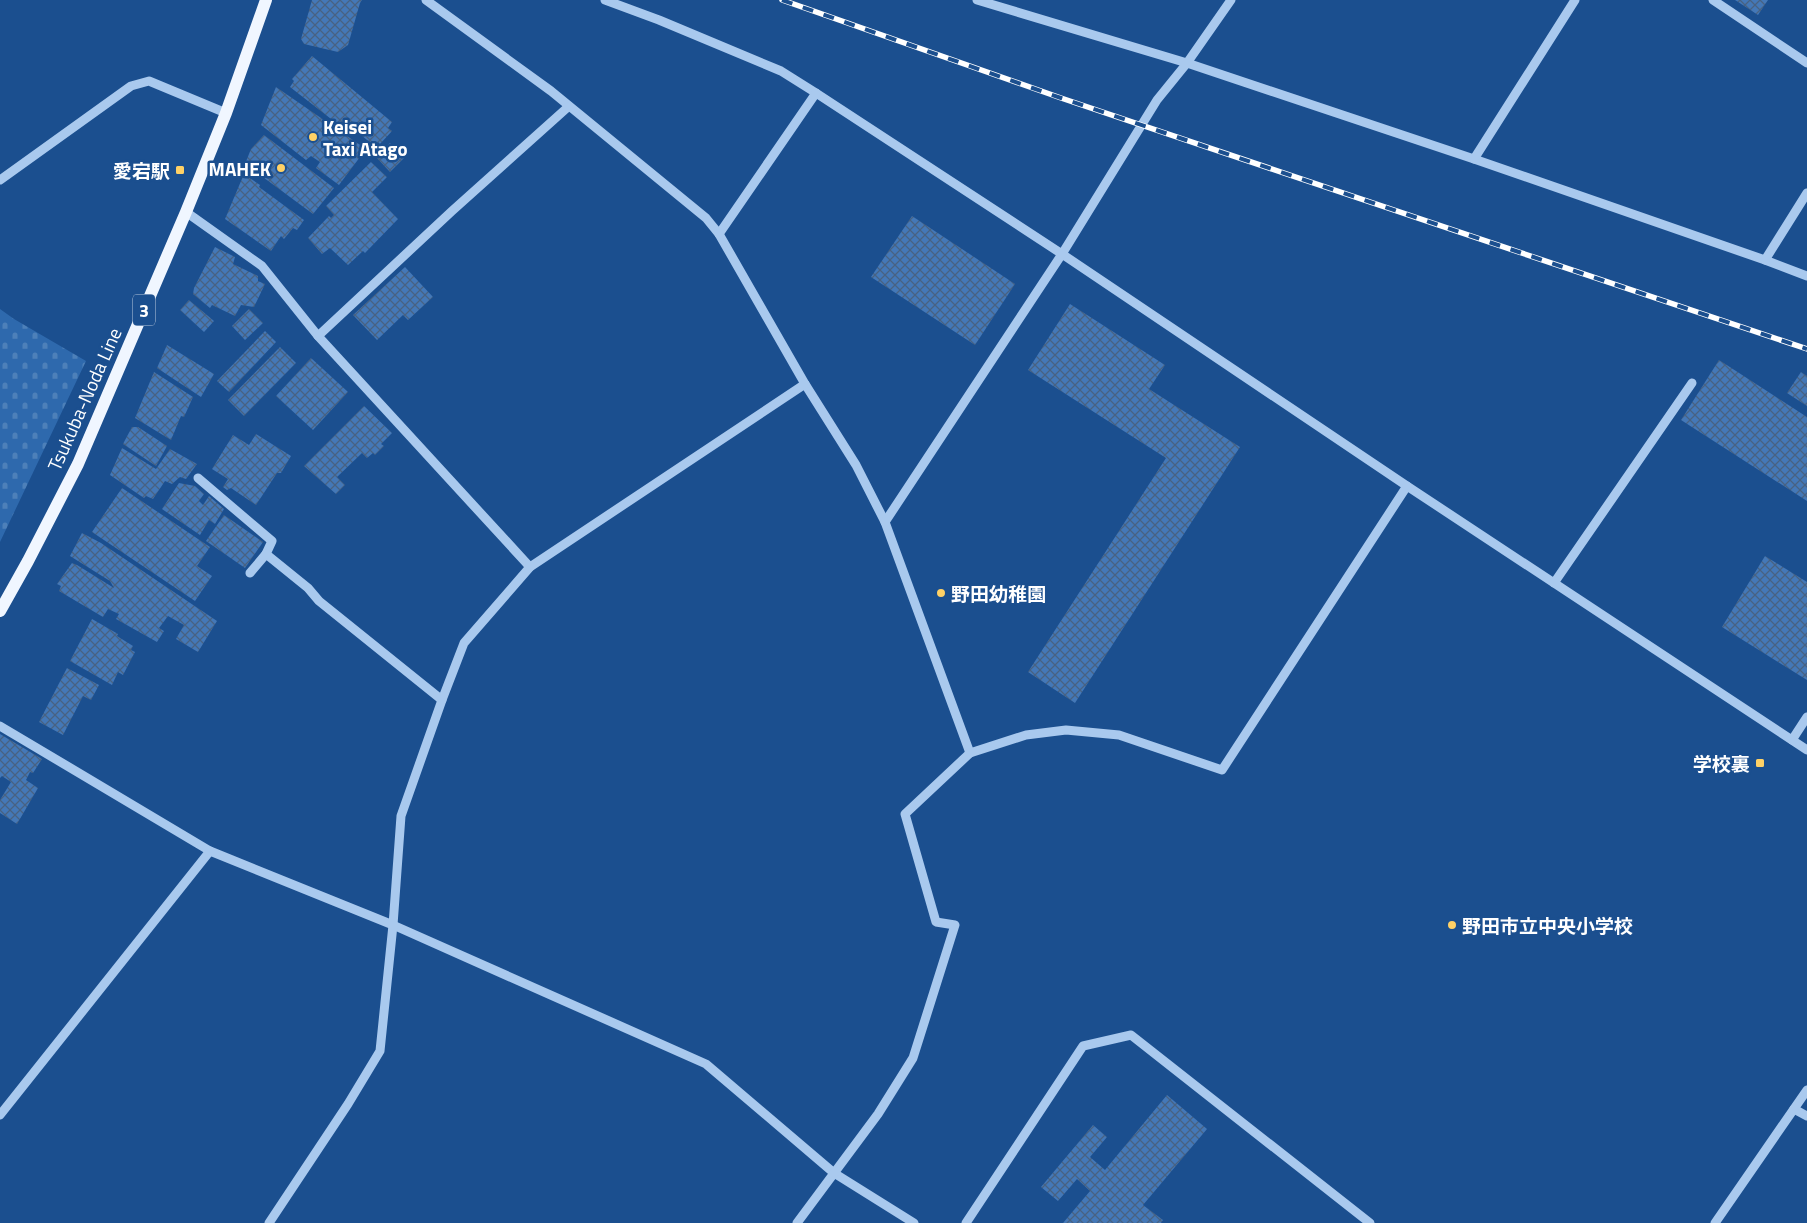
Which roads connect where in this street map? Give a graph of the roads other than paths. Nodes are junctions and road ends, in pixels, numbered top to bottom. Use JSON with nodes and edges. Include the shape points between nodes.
{"nodes":[{"id":1,"x":266,"y":0,"type":"edge"},
{"id":2,"x":426,"y":0,"type":"edge"},
{"id":3,"x":605,"y":0,"type":"edge"},
{"id":4,"x":977,"y":0,"type":"edge"},
{"id":5,"x":1230,"y":0,"type":"edge"},
{"id":6,"x":1575,"y":0,"type":"edge"},
{"id":7,"x":1713,"y":0,"type":"edge"},
{"id":8,"x":1187,"y":63,"type":"junction"},
{"id":9,"x":1807,"y":63,"type":"edge"},
{"id":10,"x":816,"y":93,"type":"junction"},
{"id":11,"x":568,"y":107,"type":"junction"},
{"id":12,"x":226,"y":113,"type":"junction"},
{"id":13,"x":1474,"y":159,"type":"junction"},
{"id":14,"x":0,"y":180,"type":"edge"},
{"id":15,"x":1807,"y":193,"type":"edge"},
{"id":16,"x":186,"y":212,"type":"junction"},
{"id":17,"x":719,"y":234,"type":"junction"},
{"id":18,"x":1062,"y":254,"type":"junction"},
{"id":19,"x":1765,"y":260,"type":"junction"},
{"id":20,"x":1807,"y":276,"type":"edge"},
{"id":21,"x":318,"y":336,"type":"junction"},
{"id":22,"x":1692,"y":383,"type":"dead end"},
{"id":23,"x":805,"y":384,"type":"junction"},
{"id":24,"x":198,"y":478,"type":"dead end"},
{"id":25,"x":1407,"y":486,"type":"junction"},
{"id":26,"x":885,"y":522,"type":"junction"},
{"id":27,"x":266,"y":554,"type":"junction"},
{"id":28,"x":530,"y":567,"type":"junction"},
{"id":29,"x":250,"y":573,"type":"dead end"},
{"id":30,"x":1554,"y":583,"type":"junction"},
{"id":31,"x":0,"y":611,"type":"edge"},
{"id":32,"x":442,"y":700,"type":"junction"},
{"id":33,"x":1807,"y":717,"type":"edge"},
{"id":34,"x":0,"y":726,"type":"edge"},
{"id":35,"x":1792,"y":740,"type":"junction"},
{"id":36,"x":1807,"y":750,"type":"edge"},
{"id":37,"x":970,"y":753,"type":"junction"},
{"id":38,"x":210,"y":851,"type":"junction"},
{"id":39,"x":393,"y":925,"type":"junction"},
{"id":40,"x":1807,"y":1090,"type":"edge"},
{"id":41,"x":1794,"y":1109,"type":"junction"},
{"id":42,"x":0,"y":1115,"type":"edge"},
{"id":43,"x":1807,"y":1116,"type":"edge"},
{"id":44,"x":834,"y":1173,"type":"junction"},
{"id":45,"x":269,"y":1223,"type":"edge"},
{"id":46,"x":797,"y":1223,"type":"edge"},
{"id":47,"x":914,"y":1223,"type":"edge"},
{"id":48,"x":966,"y":1223,"type":"edge"},
{"id":49,"x":1370,"y":1223,"type":"edge"},
{"id":50,"x":1715,"y":1223,"type":"edge"}],
"edges":[{"from":1,"to":12,"type":"main road","name":"Tsukuba-Noda Line","number":"3"},
{"from":2,"to":11,"type":"street","via":[[551,91]]},
{"from":3,"to":10,"type":"street","via":[[781,72]]},
{"from":4,"to":8,"type":"street"},
{"from":5,"to":8,"type":"street"},
{"from":6,"to":13,"type":"street"},
{"from":7,"to":9,"type":"street"},
{"from":8,"to":13,"type":"street"},
{"from":8,"to":18,"type":"street","via":[[1157,100]]},
{"from":10,"to":17,"type":"street"},
{"from":10,"to":18,"type":"street"},
{"from":11,"to":17,"type":"street","via":[[706,218]]},
{"from":11,"to":21,"type":"street"},
{"from":12,"to":14,"type":"street","via":[[148,81],[131,86]]},
{"from":12,"to":16,"type":"main road","name":"Tsukuba-Noda Line","number":"3"},
{"from":13,"to":19,"type":"street"},
{"from":15,"to":19,"type":"street"},
{"from":16,"to":21,"type":"street","via":[[262,266]]},
{"from":16,"to":31,"type":"main road","name":"Tsukuba-Noda Line","number":"3","via":[[78,464]]},
{"from":17,"to":23,"type":"street"},
{"from":18,"to":25,"type":"street"},
{"from":18,"to":26,"type":"street"},
{"from":19,"to":20,"type":"street"},
{"from":21,"to":28,"type":"street"},
{"from":22,"to":30,"type":"street"},
{"from":23,"to":26,"type":"street","via":[[856,465]]},
{"from":23,"to":28,"type":"street"},
{"from":24,"to":27,"type":"street","via":[[272,541]]},
{"from":25,"to":30,"type":"street"},
{"from":25,"to":37,"type":"street","via":[[1222,770],[1119,735],[1066,730],[1026,735]]},
{"from":26,"to":37,"type":"street"},
{"from":27,"to":29,"type":"street"},
{"from":27,"to":32,"type":"street"},
{"from":28,"to":32,"type":"street","via":[[464,643]]},
{"from":30,"to":35,"type":"street"},
{"from":32,"to":39,"type":"street","via":[[401,816]]},
{"from":33,"to":35,"type":"street"},
{"from":34,"to":38,"type":"street"},
{"from":35,"to":36,"type":"street"},
{"from":37,"to":44,"type":"street","via":[[906,814],[936,922],[955,925],[912,1058],[878,1114]]},
{"from":38,"to":39,"type":"street"},
{"from":38,"to":42,"type":"street"},
{"from":39,"to":44,"type":"street","via":[[706,1064]]},
{"from":39,"to":45,"type":"street","via":[[380,1051]]},
{"from":40,"to":41,"type":"street"},
{"from":41,"to":43,"type":"street"},
{"from":41,"to":50,"type":"street"},
{"from":44,"to":46,"type":"street"},
{"from":44,"to":47,"type":"street"},
{"from":48,"to":49,"type":"street","via":[[1083,1046],[1132,1035]]}]}
